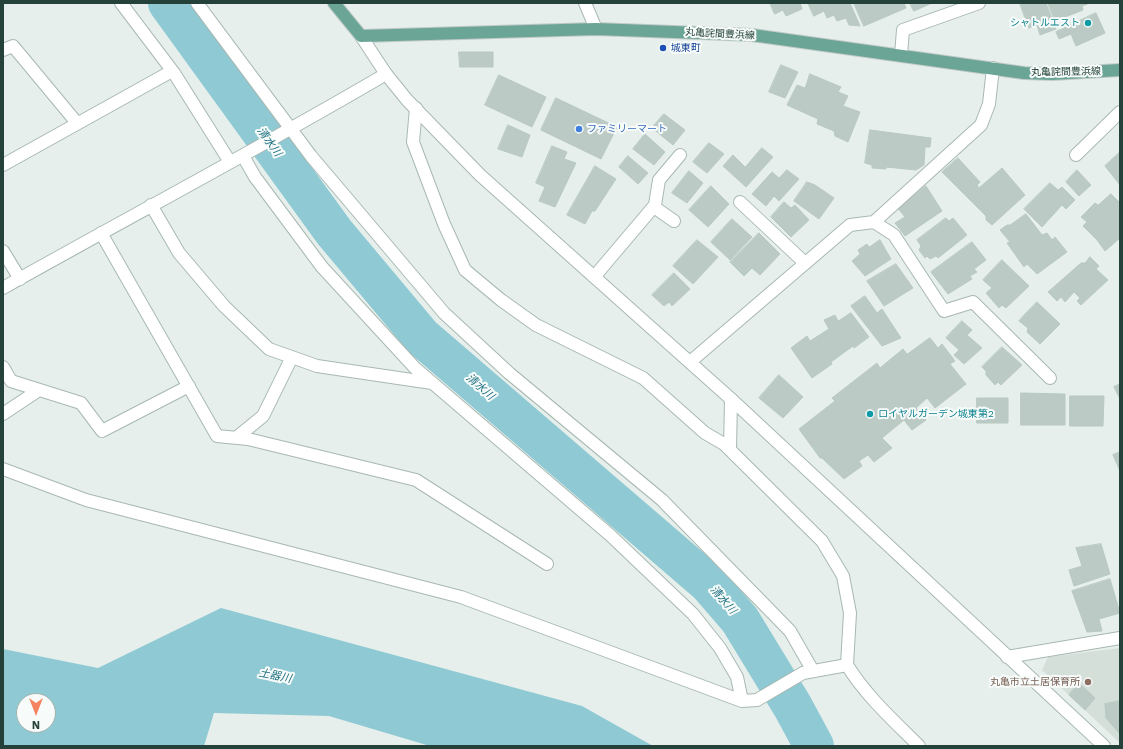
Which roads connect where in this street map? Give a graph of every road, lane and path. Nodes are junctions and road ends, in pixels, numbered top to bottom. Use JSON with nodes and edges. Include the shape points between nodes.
{"nodes":[{"id":1,"x":121,"y":3,"type":"edge"},
{"id":2,"x":197,"y":3,"type":"edge"},
{"id":3,"x":334,"y":3,"type":"edge"},
{"id":4,"x":585,"y":3,"type":"edge"},
{"id":5,"x":979,"y":3,"type":"edge"},
{"id":6,"x":596,"y":29,"type":"junction"},
{"id":7,"x":361,"y":36,"type":"junction"},
{"id":8,"x":3,"y":50,"type":"edge"},
{"id":9,"x":901,"y":55,"type":"junction"},
{"id":10,"x":993,"y":68,"type":"junction"},
{"id":11,"x":1120,"y":70,"type":"edge"},
{"id":12,"x":172,"y":71,"type":"junction"},
{"id":13,"x":386,"y":74,"type":"junction"},
{"id":14,"x":416,"y":108,"type":"junction"},
{"id":15,"x":1120,"y":112,"type":"edge"},
{"id":16,"x":77,"y":123,"type":"junction"},
{"id":17,"x":290,"y":130,"type":"junction"},
{"id":18,"x":1076,"y":154,"type":"dead end"},
{"id":19,"x":680,"y":155,"type":"dead end"},
{"id":20,"x":243,"y":156,"type":"junction"},
{"id":21,"x":230,"y":162,"type":"junction"},
{"id":22,"x":3,"y":165,"type":"edge"},
{"id":23,"x":740,"y":202,"type":"dead end"},
{"id":24,"x":151,"y":205,"type":"junction"},
{"id":25,"x":654,"y":206,"type":"junction"},
{"id":26,"x":674,"y":221,"type":"dead end"},
{"id":27,"x":874,"y":222,"type":"junction"},
{"id":28,"x":101,"y":233,"type":"junction"},
{"id":29,"x":3,"y":250,"type":"edge"},
{"id":30,"x":805,"y":263,"type":"junction"},
{"id":31,"x":594,"y":277,"type":"junction"},
{"id":32,"x":20,"y":278,"type":"junction"},
{"id":33,"x":3,"y":288,"type":"edge"},
{"id":34,"x":292,"y":357,"type":"junction"},
{"id":35,"x":690,"y":362,"type":"junction"},
{"id":36,"x":3,"y":367,"type":"edge"},
{"id":37,"x":1050,"y":378,"type":"dead end"},
{"id":38,"x":433,"y":383,"type":"junction"},
{"id":39,"x":189,"y":386,"type":"junction"},
{"id":40,"x":39,"y":390,"type":"junction"},
{"id":41,"x":731,"y":399,"type":"junction"},
{"id":42,"x":3,"y":414,"type":"edge"},
{"id":43,"x":236,"y":438,"type":"junction"},
{"id":44,"x":730,"y":450,"type":"junction"},
{"id":45,"x":3,"y":469,"type":"edge"},
{"id":46,"x":547,"y":564,"type":"dead end"},
{"id":47,"x":1120,"y":638,"type":"edge"},
{"id":48,"x":1007,"y":657,"type":"junction"},
{"id":49,"x":847,"y":665,"type":"junction"},
{"id":50,"x":808,"y":672,"type":"junction"},
{"id":51,"x":742,"y":701,"type":"junction"},
{"id":52,"x":919,"y":746,"type":"edge"},
{"id":53,"x":1104,"y":746,"type":"edge"}],
"edges":[{"from":1,"to":12,"type":"street"},
{"from":2,"to":17,"type":"street"},
{"from":3,"to":7,"type":"main road"},
{"from":4,"to":6,"type":"street"},
{"from":5,"to":9,"type":"street","via":[[903,30]]},
{"from":6,"to":7,"type":"main road","name":"丸亀詫間豊浜線"},
{"from":6,"to":9,"type":"main road","name":"丸亀詫間豊浜線","via":[[752,35]]},
{"from":7,"to":13,"type":"street"},
{"from":8,"to":16,"type":"street","via":[[13,46]]},
{"from":9,"to":10,"type":"main road","name":"丸亀詫間豊浜線"},
{"from":10,"to":11,"type":"main road","name":"丸亀詫間豊浜線","via":[[1052,74]]},
{"from":10,"to":27,"type":"street","via":[[989,104],[981,125]]},
{"from":12,"to":16,"type":"street"},
{"from":12,"to":21,"type":"street"},
{"from":13,"to":14,"type":"street"},
{"from":13,"to":17,"type":"street"},
{"from":14,"to":31,"type":"street","via":[[480,175]]},
{"from":14,"to":44,"type":"street","via":[[413,142],[444,224],[465,270],[536,325],[643,378],[705,433]]},
{"from":15,"to":18,"type":"street"},
{"from":16,"to":22,"type":"street"},
{"from":17,"to":20,"type":"street"},
{"from":17,"to":50,"type":"street","via":[[444,313],[510,373],[662,500],[790,631]]},
{"from":19,"to":25,"type":"street","via":[[659,180]]},
{"from":20,"to":21,"type":"street"},
{"from":20,"to":38,"type":"street","via":[[255,177],[322,267],[415,368]]},
{"from":21,"to":24,"type":"street"},
{"from":23,"to":30,"type":"street"},
{"from":24,"to":28,"type":"street"},
{"from":24,"to":34,"type":"street","via":[[179,253],[224,306],[269,349]]},
{"from":25,"to":26,"type":"street"},
{"from":25,"to":31,"type":"street"},
{"from":27,"to":30,"type":"street","via":[[850,225]]},
{"from":27,"to":37,"type":"street","via":[[894,235],[944,311],[973,302]]},
{"from":28,"to":32,"type":"street"},
{"from":28,"to":39,"type":"street"},
{"from":29,"to":32,"type":"street"},
{"from":30,"to":35,"type":"street"},
{"from":31,"to":35,"type":"street"},
{"from":32,"to":33,"type":"street"},
{"from":34,"to":38,"type":"street","via":[[317,366]]},
{"from":34,"to":43,"type":"street","via":[[263,416]]},
{"from":35,"to":41,"type":"street"},
{"from":36,"to":40,"type":"street","via":[[11,381]]},
{"from":38,"to":51,"type":"street","via":[[610,535],[692,614],[720,648],[737,677]]},
{"from":39,"to":40,"type":"street","via":[[102,431],[81,403]]},
{"from":39,"to":43,"type":"street","via":[[217,436]]},
{"from":40,"to":42,"type":"street"},
{"from":41,"to":44,"type":"street"},
{"from":41,"to":48,"type":"street"},
{"from":43,"to":46,"type":"street","via":[[416,480]]},
{"from":44,"to":49,"type":"street","via":[[822,541],[843,576],[850,613]]},
{"from":45,"to":51,"type":"street","via":[[86,500],[461,597]]},
{"from":47,"to":48,"type":"street"},
{"from":48,"to":53,"type":"street"},
{"from":49,"to":50,"type":"street"},
{"from":49,"to":52,"type":"street","via":[[878,704]]},
{"from":50,"to":51,"type":"street","via":[[757,700]]}]}
